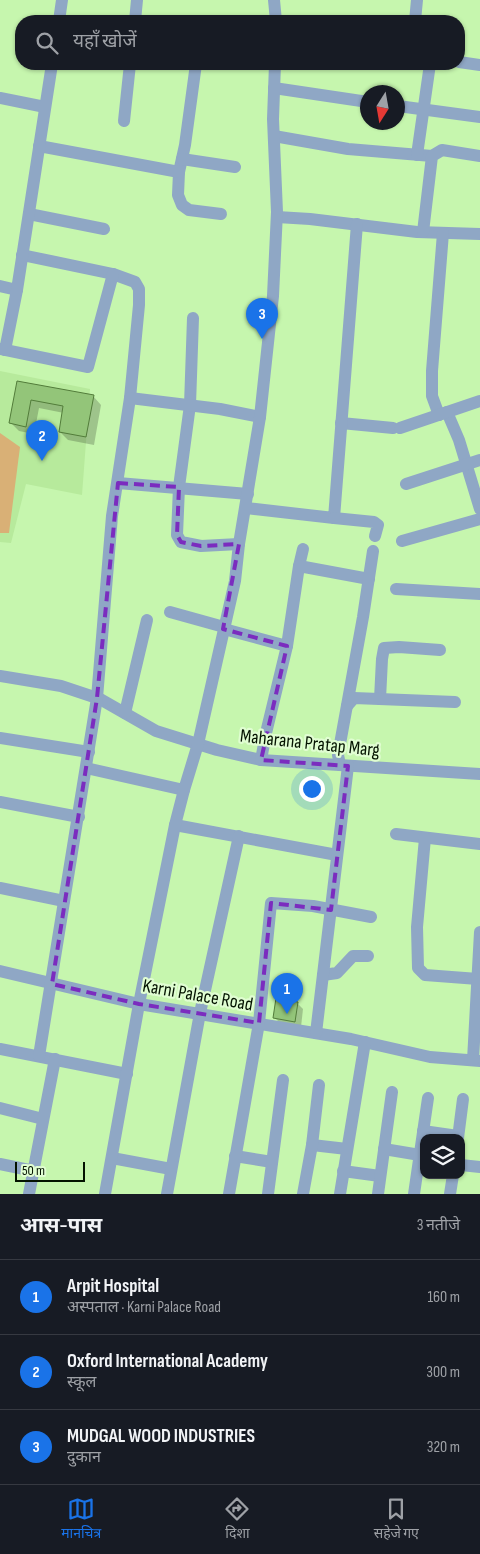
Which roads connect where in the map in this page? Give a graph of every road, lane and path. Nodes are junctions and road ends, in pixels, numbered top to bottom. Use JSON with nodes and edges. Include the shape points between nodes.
{"nodes":[{"id":1,"x":62,"y":0,"type":"edge"},
{"id":2,"x":137,"y":0,"type":"edge"},
{"id":3,"x":274,"y":0,"type":"edge"},
{"id":4,"x":417,"y":0,"type":"edge"},
{"id":5,"x":60,"y":15,"type":"edge"},
{"id":6,"x":136,"y":15,"type":"edge"},
{"id":7,"x":275,"y":15,"type":"edge"},
{"id":8,"x":416,"y":15,"type":"edge"},
{"id":9,"x":465,"y":63,"type":"edge"},
{"id":10,"x":480,"y":65,"type":"edge"},
{"id":11,"x":51,"y":70,"type":"edge"},
{"id":12,"x":129,"y":70,"type":"edge"},
{"id":13,"x":195,"y":70,"type":"edge"},
{"id":14,"x":275,"y":70,"type":"edge"},
{"id":15,"x":429,"y":70,"type":"edge"},
{"id":16,"x":274,"y":88,"type":"junction"},
{"id":17,"x":0,"y":98,"type":"edge"},
{"id":18,"x":360,"y":101,"type":"edge"},
{"id":19,"x":46,"y":107,"type":"junction"},
{"id":20,"x":405,"y":107,"type":"edge"},
{"id":21,"x":424,"y":110,"type":"junction"},
{"id":22,"x":480,"y":118,"type":"edge"},
{"id":23,"x":124,"y":121,"type":"dead end"},
{"id":24,"x":274,"y":136,"type":"junction"},
{"id":25,"x":39,"y":146,"type":"junction"},
{"id":26,"x":416,"y":155,"type":"junction"},
{"id":27,"x":432,"y":156,"type":"junction"},
{"id":28,"x":480,"y":156,"type":"edge"},
{"id":29,"x":182,"y":159,"type":"junction"},
{"id":30,"x":234,"y":167,"type":"dead end"},
{"id":31,"x":179,"y":172,"type":"junction"},
{"id":32,"x":29,"y":214,"type":"junction"},
{"id":33,"x":221,"y":214,"type":"dead end"},
{"id":34,"x":277,"y":217,"type":"junction"},
{"id":35,"x":357,"y":224,"type":"junction"},
{"id":36,"x":104,"y":229,"type":"dead end"},
{"id":37,"x":423,"y":232,"type":"junction"},
{"id":38,"x":443,"y":233,"type":"junction"},
{"id":39,"x":480,"y":234,"type":"edge"},
{"id":40,"x":22,"y":255,"type":"junction"},
{"id":41,"x":113,"y":274,"type":"junction"},
{"id":42,"x":0,"y":286,"type":"edge"},
{"id":43,"x":17,"y":290,"type":"junction"},
{"id":44,"x":193,"y":318,"type":"dead end"},
{"id":45,"x":3,"y":349,"type":"edge"},
{"id":46,"x":130,"y":398,"type":"junction"},
{"id":47,"x":480,"y":401,"type":"edge"},
{"id":48,"x":190,"y":405,"type":"junction"},
{"id":49,"x":443,"y":414,"type":"junction"},
{"id":50,"x":260,"y":417,"type":"junction"},
{"id":51,"x":341,"y":423,"type":"junction"},
{"id":52,"x":480,"y":460,"type":"edge"},
{"id":53,"x":467,"y":466,"type":"junction"},
{"id":54,"x":118,"y":483,"type":"junction"},
{"id":55,"x":406,"y":484,"type":"dead end"},
{"id":56,"x":179,"y":487,"type":"junction"},
{"id":57,"x":248,"y":494,"type":"junction"},
{"id":58,"x":246,"y":508,"type":"junction"},
{"id":59,"x":480,"y":509,"type":"edge"},
{"id":60,"x":334,"y":518,"type":"junction"},
{"id":61,"x":480,"y":519,"type":"edge"},
{"id":62,"x":376,"y":536,"type":"dead end"},
{"id":63,"x":402,"y":541,"type":"dead end"},
{"id":64,"x":238,"y":544,"type":"junction"},
{"id":65,"x":302,"y":549,"type":"dead end"},
{"id":66,"x":373,"y":551,"type":"dead end"},
{"id":67,"x":299,"y":566,"type":"junction"},
{"id":68,"x":369,"y":579,"type":"junction"},
{"id":69,"x":396,"y":589,"type":"dead end"},
{"id":70,"x":480,"y":594,"type":"edge"},
{"id":71,"x":170,"y":612,"type":"dead end"},
{"id":72,"x":147,"y":620,"type":"dead end"},
{"id":73,"x":224,"y":628,"type":"junction"},
{"id":74,"x":288,"y":646,"type":"junction"},
{"id":75,"x":440,"y":650,"type":"dead end"},
{"id":76,"x":0,"y":676,"type":"edge"},
{"id":77,"x":97,"y":698,"type":"junction"},
{"id":78,"x":380,"y":699,"type":"junction"},
{"id":79,"x":456,"y":702,"type":"dead end"},
{"id":80,"x":347,"y":706,"type":"junction"},
{"id":81,"x":125,"y":713,"type":"junction"},
{"id":82,"x":0,"y":738,"type":"edge"},
{"id":83,"x":198,"y":744,"type":"junction"},
{"id":84,"x":89,"y":752,"type":"junction"},
{"id":85,"x":261,"y":760,"type":"junction"},
{"id":86,"x":344,"y":766,"type":"junction"},
{"id":87,"x":86,"y":768,"type":"junction"},
{"id":88,"x":480,"y":774,"type":"edge"},
{"id":89,"x":184,"y":790,"type":"junction"},
{"id":90,"x":0,"y":802,"type":"edge"},
{"id":91,"x":79,"y":817,"type":"junction"},
{"id":92,"x":175,"y":825,"type":"junction"},
{"id":93,"x":396,"y":834,"type":"dead end"},
{"id":94,"x":239,"y":836,"type":"junction"},
{"id":95,"x":425,"y":838,"type":"junction"},
{"id":96,"x":480,"y":844,"type":"edge"},
{"id":97,"x":337,"y":855,"type":"junction"},
{"id":98,"x":0,"y":888,"type":"edge"},
{"id":99,"x":64,"y":901,"type":"junction"},
{"id":100,"x":331,"y":910,"type":"junction"},
{"id":101,"x":370,"y":917,"type":"dead end"},
{"id":102,"x":480,"y":932,"type":"edge"},
{"id":103,"x":368,"y":956,"type":"dead end"},
{"id":104,"x":0,"y":971,"type":"edge"},
{"id":105,"x":323,"y":975,"type":"junction"},
{"id":106,"x":478,"y":979,"type":"junction"},
{"id":107,"x":52,"y":984,"type":"junction"},
{"id":108,"x":139,"y":1004,"type":"junction"},
{"id":109,"x":200,"y":1013,"type":"junction"},
{"id":110,"x":259,"y":1023,"type":"junction"},
{"id":111,"x":316,"y":1033,"type":"junction"},
{"id":112,"x":365,"y":1042,"type":"junction"},
{"id":113,"x":0,"y":1049,"type":"edge"},
{"id":114,"x":39,"y":1056,"type":"junction"},
{"id":115,"x":55,"y":1059,"type":"junction"},
{"id":116,"x":477,"y":1060,"type":"edge"},
{"id":117,"x":127,"y":1074,"type":"junction"},
{"id":118,"x":283,"y":1080,"type":"dead end"},
{"id":119,"x":319,"y":1085,"type":"dead end"},
{"id":120,"x":392,"y":1092,"type":"dead end"},
{"id":121,"x":428,"y":1098,"type":"dead end"},
{"id":122,"x":463,"y":1099,"type":"dead end"},
{"id":123,"x":0,"y":1108,"type":"edge"},
{"id":124,"x":43,"y":1119,"type":"junction"},
{"id":125,"x":423,"y":1131,"type":"junction"},
{"id":126,"x":423,"y":1134,"type":"edge"},
{"id":127,"x":440,"y":1134,"type":"edge"},
{"id":128,"x":458,"y":1134,"type":"edge"},
{"id":129,"x":312,"y":1145,"type":"junction"},
{"id":130,"x":347,"y":1149,"type":"junction"},
{"id":131,"x":384,"y":1150,"type":"junction"},
{"id":132,"x":420,"y":1155,"type":"joint"},
{"id":133,"x":235,"y":1156,"type":"junction"},
{"id":134,"x":112,"y":1158,"type":"junction"},
{"id":135,"x":272,"y":1162,"type":"junction"},
{"id":136,"x":0,"y":1164,"type":"edge"},
{"id":137,"x":465,"y":1166,"type":"edge"},
{"id":138,"x":480,"y":1168,"type":"edge"},
{"id":139,"x":171,"y":1169,"type":"junction"},
{"id":140,"x":34,"y":1171,"type":"junction"},
{"id":141,"x":343,"y":1171,"type":"junction"},
{"id":142,"x":380,"y":1176,"type":"junction"},
{"id":143,"x":452,"y":1179,"type":"edge"},
{"id":144,"x":29,"y":1194,"type":"edge"},
{"id":145,"x":105,"y":1194,"type":"edge"},
{"id":146,"x":167,"y":1194,"type":"edge"},
{"id":147,"x":229,"y":1194,"type":"edge"},
{"id":148,"x":268,"y":1194,"type":"edge"},
{"id":149,"x":303,"y":1194,"type":"edge"},
{"id":150,"x":340,"y":1194,"type":"edge"},
{"id":151,"x":378,"y":1194,"type":"edge"},
{"id":152,"x":414,"y":1194,"type":"edge"},
{"id":153,"x":450,"y":1194,"type":"edge"}],
"edges":[{"from":1,"to":5,"type":"street"},
{"from":2,"to":6,"type":"street"},
{"from":3,"to":7,"type":"street"},
{"from":4,"to":8,"type":"street"},
{"from":9,"to":10,"type":"street"},
{"from":11,"to":19,"type":"street"},
{"from":12,"to":23,"type":"street"},
{"from":13,"to":29,"type":"street"},
{"from":14,"to":16,"type":"street"},
{"from":15,"to":21,"type":"street"},
{"from":16,"to":18,"type":"street"},
{"from":16,"to":24,"type":"street"},
{"from":17,"to":19,"type":"street"},
{"from":19,"to":25,"type":"street"},
{"from":20,"to":21,"type":"street"},
{"from":21,"to":22,"type":"street"},
{"from":21,"to":26,"type":"street"},
{"from":24,"to":26,"type":"street","via":[[348,149]]},
{"from":24,"to":34,"type":"street"},
{"from":25,"to":31,"type":"street"},
{"from":25,"to":32,"type":"street"},
{"from":26,"to":27,"type":"street"},
{"from":27,"to":28,"type":"street","via":[[442,150]]},
{"from":27,"to":37,"type":"street"},
{"from":29,"to":30,"type":"street"},
{"from":29,"to":31,"type":"street"},
{"from":31,"to":33,"type":"street","via":[[178,195],[182,205],[189,210]]},
{"from":32,"to":36,"type":"street"},
{"from":32,"to":40,"type":"street"},
{"from":34,"to":35,"type":"street"},
{"from":34,"to":50,"type":"street","via":[[273,296]]},
{"from":35,"to":37,"type":"street"},
{"from":35,"to":51,"type":"street"},
{"from":37,"to":38,"type":"street"},
{"from":38,"to":39,"type":"street"},
{"from":38,"to":49,"type":"street","via":[[432,371],[432,396]]},
{"from":40,"to":41,"type":"street"},
{"from":40,"to":43,"type":"street"},
{"from":41,"to":45,"type":"street","via":[[88,367]]},
{"from":41,"to":46,"type":"street","via":[[135,282],[139,289]]},
{"from":42,"to":43,"type":"street"},
{"from":43,"to":45,"type":"street"},
{"from":44,"to":48,"type":"street"},
{"from":46,"to":48,"type":"street"},
{"from":46,"to":54,"type":"street"},
{"from":47,"to":49,"type":"street"},
{"from":48,"to":50,"type":"street"},
{"from":48,"to":56,"type":"street"},
{"from":49,"to":51,"type":"street","via":[[396,428]]},
{"from":49,"to":53,"type":"street","via":[[459,440]]},
{"from":50,"to":57,"type":"street"},
{"from":51,"to":60,"type":"street"},
{"from":52,"to":53,"type":"street"},
{"from":53,"to":55,"type":"street"},
{"from":53,"to":59,"type":"street"},
{"from":54,"to":56,"type":"street"},
{"from":54,"to":77,"type":"street","via":[[112,516]]},
{"from":56,"to":57,"type":"street"},
{"from":56,"to":64,"type":"street","via":[[177,535],[181,542],[201,546]]},
{"from":57,"to":58,"type":"street"},
{"from":58,"to":60,"type":"street"},
{"from":58,"to":64,"type":"street"},
{"from":60,"to":62,"type":"street","via":[[374,522],[378,525]]},
{"from":61,"to":63,"type":"street"},
{"from":64,"to":73,"type":"street","via":[[235,581]]},
{"from":65,"to":67,"type":"street"},
{"from":66,"to":68,"type":"street"},
{"from":67,"to":68,"type":"street"},
{"from":67,"to":74,"type":"street"},
{"from":68,"to":80,"type":"street"},
{"from":69,"to":70,"type":"street"},
{"from":71,"to":73,"type":"street"},
{"from":72,"to":81,"type":"street"},
{"from":73,"to":74,"type":"street"},
{"from":73,"to":83,"type":"street"},
{"from":74,"to":85,"type":"street"},
{"from":75,"to":78,"type":"street","via":[[384,648]]},
{"from":76,"to":77,"type":"street","name":"Maharana Pratap Marg","via":[[61,686]]},
{"from":77,"to":81,"type":"street","name":"Maharana Pratap Marg"},
{"from":77,"to":84,"type":"street"},
{"from":78,"to":79,"type":"street"},
{"from":78,"to":80,"type":"street","via":[[354,698]]},
{"from":80,"to":86,"type":"street","via":[[338,755]]},
{"from":81,"to":83,"type":"street","name":"Maharana Pratap Marg","via":[[156,731]]},
{"from":82,"to":84,"type":"street"},
{"from":83,"to":85,"type":"street","name":"Maharana Pratap Marg"},
{"from":83,"to":89,"type":"street"},
{"from":84,"to":87,"type":"street"},
{"from":85,"to":86,"type":"street","name":"Maharana Pratap Marg"},
{"from":86,"to":88,"type":"street","name":"Maharana Pratap Marg"},
{"from":86,"to":97,"type":"street"},
{"from":87,"to":89,"type":"street"},
{"from":87,"to":91,"type":"street"},
{"from":89,"to":92,"type":"street"},
{"from":90,"to":91,"type":"street"},
{"from":91,"to":99,"type":"street"},
{"from":92,"to":94,"type":"street"},
{"from":92,"to":108,"type":"street"},
{"from":93,"to":95,"type":"street"},
{"from":94,"to":97,"type":"street"},
{"from":94,"to":109,"type":"street"},
{"from":95,"to":96,"type":"street"},
{"from":95,"to":106,"type":"street","via":[[418,968],[425,975]]},
{"from":97,"to":100,"type":"street"},
{"from":98,"to":99,"type":"street"},
{"from":99,"to":107,"type":"street"},
{"from":100,"to":101,"type":"street"},
{"from":100,"to":105,"type":"street"},
{"from":100,"to":110,"type":"street","via":[[271,903]]},
{"from":102,"to":106,"type":"street"},
{"from":103,"to":105,"type":"street","via":[[353,956],[337,974]]},
{"from":104,"to":107,"type":"street","name":"Karni Palace Road"},
{"from":105,"to":111,"type":"street"},
{"from":106,"to":116,"type":"street"},
{"from":107,"to":108,"type":"street","name":"Karni Palace Road"},
{"from":107,"to":114,"type":"street"},
{"from":108,"to":109,"type":"street","name":"Karni Palace Road"},
{"from":108,"to":117,"type":"street"},
{"from":109,"to":110,"type":"street","name":"Karni Palace Road"},
{"from":109,"to":139,"type":"street"},
{"from":110,"to":111,"type":"street","name":"Karni Palace Road"},
{"from":110,"to":133,"type":"street"},
{"from":111,"to":112,"type":"street","name":"Karni Palace Road"},
{"from":112,"to":116,"type":"street","name":"Karni Palace Road","via":[[430,1057]]},
{"from":112,"to":130,"type":"street"},
{"from":113,"to":114,"type":"street"},
{"from":114,"to":115,"type":"street"},
{"from":115,"to":117,"type":"street"},
{"from":115,"to":124,"type":"street"},
{"from":117,"to":134,"type":"street"},
{"from":118,"to":135,"type":"street"},
{"from":119,"to":129,"type":"street"},
{"from":120,"to":131,"type":"street"},
{"from":121,"to":125,"type":"street"},
{"from":122,"to":128,"type":"street"},
{"from":123,"to":124,"type":"street"},
{"from":124,"to":140,"type":"street"},
{"from":125,"to":126,"type":"street"},
{"from":125,"to":127,"type":"street"},
{"from":129,"to":130,"type":"street"},
{"from":129,"to":149,"type":"street"},
{"from":130,"to":141,"type":"street"},
{"from":131,"to":132,"type":"street"},
{"from":131,"to":142,"type":"street"},
{"from":132,"to":152,"type":"street"},
{"from":133,"to":135,"type":"street"},
{"from":133,"to":147,"type":"street"},
{"from":134,"to":139,"type":"street"},
{"from":134,"to":145,"type":"street"},
{"from":135,"to":148,"type":"street"},
{"from":136,"to":140,"type":"street"},
{"from":137,"to":138,"type":"street"},
{"from":139,"to":146,"type":"street"},
{"from":140,"to":144,"type":"street"},
{"from":141,"to":142,"type":"street"},
{"from":141,"to":150,"type":"street"},
{"from":142,"to":151,"type":"street"},
{"from":143,"to":153,"type":"street"}]}
